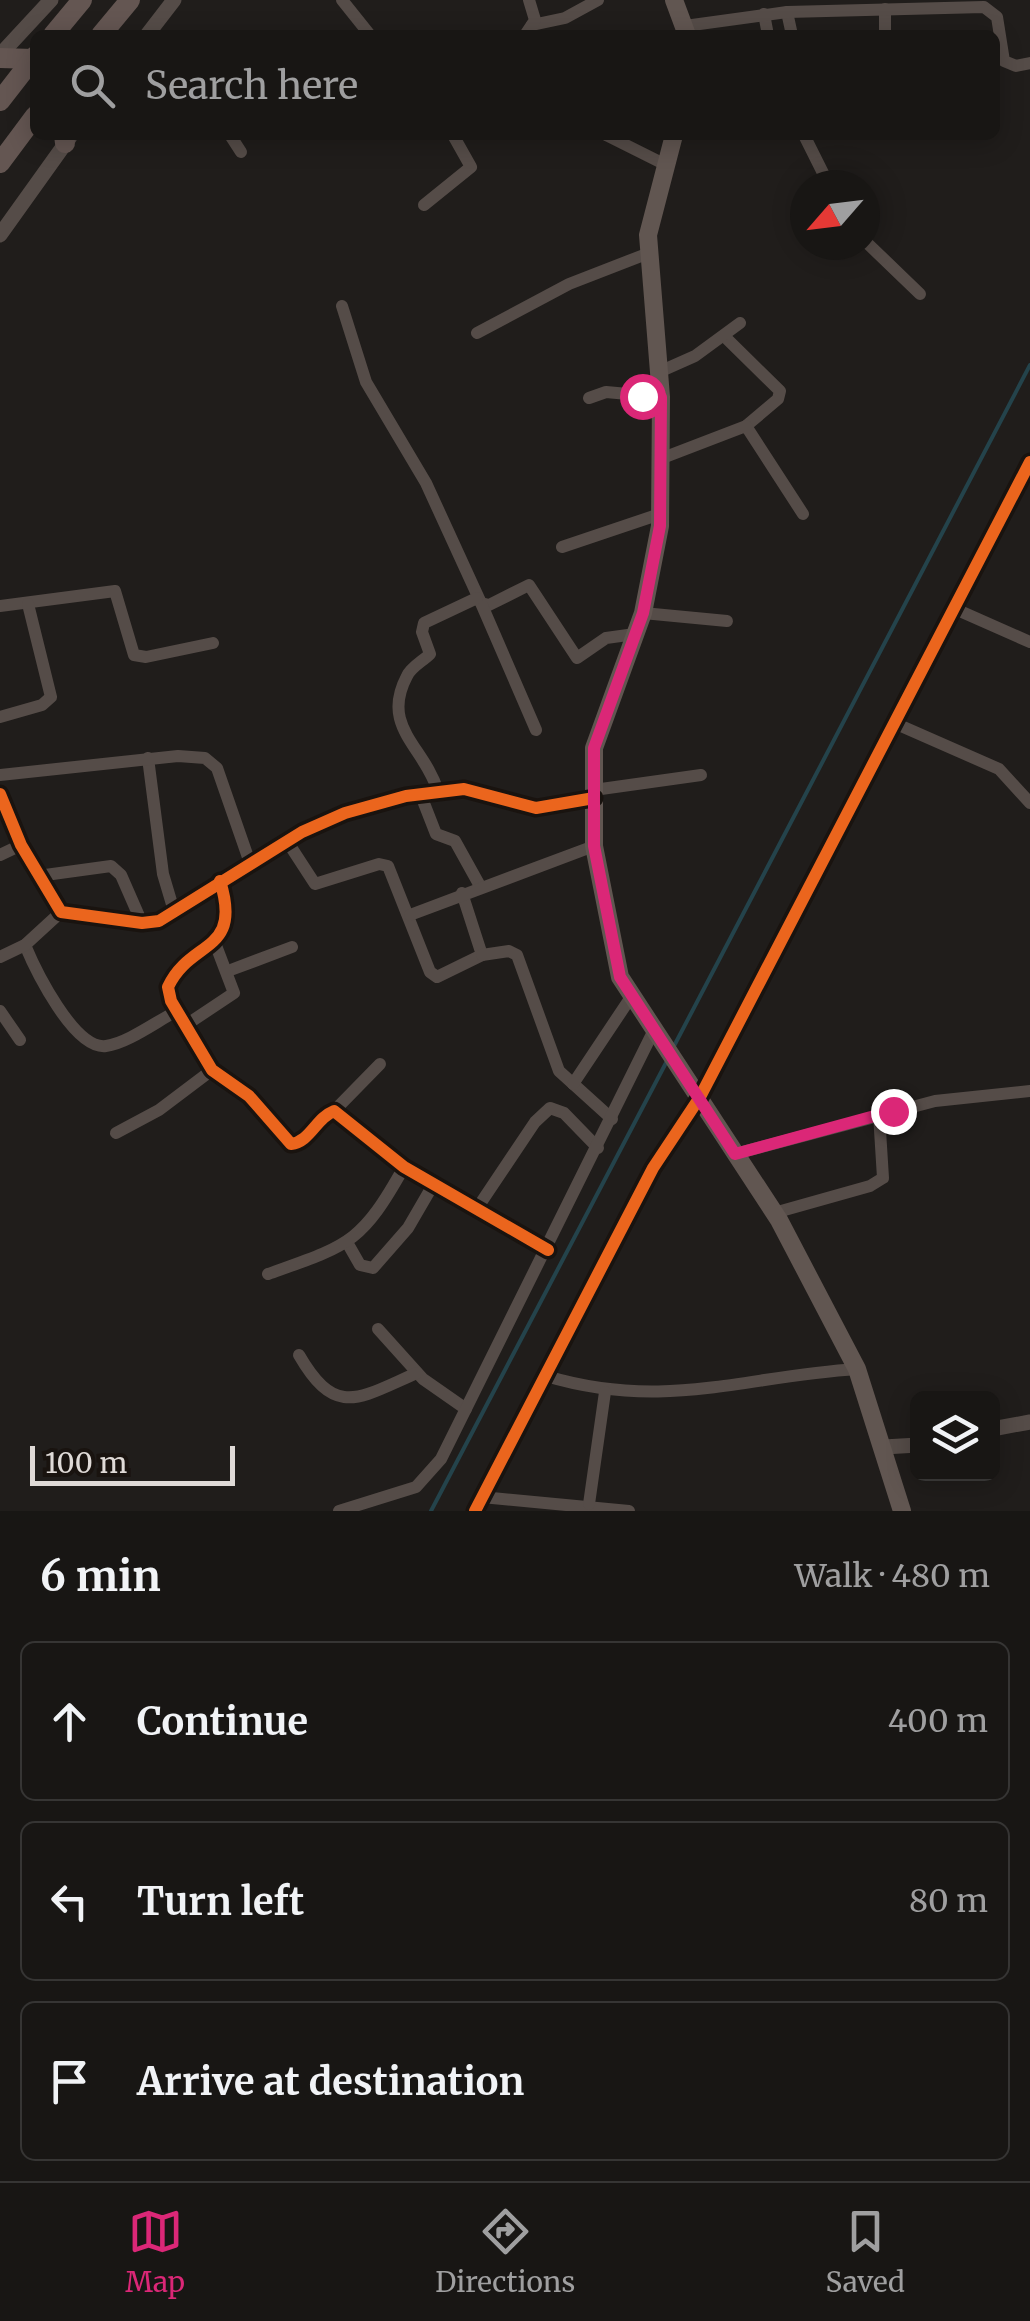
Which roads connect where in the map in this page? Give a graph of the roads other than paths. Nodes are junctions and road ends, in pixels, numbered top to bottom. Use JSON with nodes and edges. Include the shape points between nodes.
{"nodes":[{"id":1,"x":52,"y":0,"type":"edge"},
{"id":2,"x":82,"y":0,"type":"edge"},
{"id":3,"x":130,"y":0,"type":"edge"},
{"id":4,"x":174,"y":0,"type":"edge"},
{"id":5,"x":342,"y":0,"type":"edge"},
{"id":6,"x":529,"y":0,"type":"edge"},
{"id":7,"x":598,"y":0,"type":"edge"},
{"id":8,"x":674,"y":0,"type":"edge"},
{"id":9,"x":956,"y":4,"type":"edge"},
{"id":10,"x":884,"y":10,"type":"junction"},
{"id":11,"x":787,"y":12,"type":"junction"},
{"id":12,"x":764,"y":14,"type":"junction"},
{"id":13,"x":56,"y":30,"type":"edge"},
{"id":14,"x":104,"y":30,"type":"edge"},
{"id":15,"x":154,"y":30,"type":"edge"},
{"id":16,"x":366,"y":30,"type":"edge"},
{"id":17,"x":528,"y":30,"type":"edge"},
{"id":18,"x":686,"y":30,"type":"edge"},
{"id":19,"x":767,"y":30,"type":"edge"},
{"id":20,"x":791,"y":30,"type":"edge"},
{"id":21,"x":885,"y":30,"type":"edge"},
{"id":22,"x":997,"y":30,"type":"edge"},
{"id":23,"x":0,"y":56,"type":"edge"},
{"id":24,"x":30,"y":58,"type":"edge"},
{"id":25,"x":30,"y":63,"type":"edge"},
{"id":26,"x":1030,"y":63,"type":"edge"},
{"id":27,"x":1002,"y":67,"type":"edge"},
{"id":28,"x":0,"y":101,"type":"edge"},
{"id":29,"x":30,"y":123,"type":"edge"},
{"id":30,"x":66,"y":140,"type":"edge"},
{"id":31,"x":234,"y":140,"type":"edge"},
{"id":32,"x":455,"y":140,"type":"edge"},
{"id":33,"x":616,"y":140,"type":"edge"},
{"id":34,"x":673,"y":140,"type":"edge"},
{"id":35,"x":806,"y":140,"type":"edge"},
{"id":36,"x":242,"y":152,"type":"dead end"},
{"id":37,"x":0,"y":163,"type":"edge"},
{"id":38,"x":666,"y":165,"type":"junction"},
{"id":39,"x":822,"y":170,"type":"edge"},
{"id":40,"x":424,"y":205,"type":"dead end"},
{"id":41,"x":0,"y":235,"type":"edge"},
{"id":42,"x":650,"y":252,"type":"junction"},
{"id":43,"x":880,"y":255,"type":"edge"},
{"id":44,"x":920,"y":294,"type":"dead end"},
{"id":45,"x":342,"y":306,"type":"dead end"},
{"id":46,"x":740,"y":323,"type":"dead end"},
{"id":47,"x":477,"y":333,"type":"dead end"},
{"id":48,"x":724,"y":336,"type":"junction"},
{"id":49,"x":659,"y":372,"type":"junction"},
{"id":50,"x":661,"y":397,"type":"junction"},
{"id":51,"x":588,"y":398,"type":"dead end"},
{"id":52,"x":746,"y":426,"type":"junction"},
{"id":53,"x":660,"y":459,"type":"junction"},
{"id":54,"x":1030,"y":462,"type":"edge"},
{"id":55,"x":660,"y":514,"type":"junction"},
{"id":56,"x":803,"y":514,"type":"dead end"},
{"id":57,"x":562,"y":546,"type":"dead end"},
{"id":58,"x":479,"y":601,"type":"junction"},
{"id":59,"x":28,"y":604,"type":"junction"},
{"id":60,"x":0,"y":606,"type":"edge"},
{"id":61,"x":953,"y":608,"type":"junction"},
{"id":62,"x":643,"y":613,"type":"junction"},
{"id":63,"x":727,"y":620,"type":"dead end"},
{"id":64,"x":635,"y":634,"type":"junction"},
{"id":65,"x":1030,"y":642,"type":"edge"},
{"id":66,"x":212,"y":643,"type":"dead end"},
{"id":67,"x":0,"y":717,"type":"edge"},
{"id":68,"x":892,"y":722,"type":"junction"},
{"id":69,"x":536,"y":730,"type":"dead end"},
{"id":70,"x":148,"y":758,"type":"junction"},
{"id":71,"x":0,"y":774,"type":"edge"},
{"id":72,"x":701,"y":774,"type":"dead end"},
{"id":73,"x":438,"y":791,"type":"junction"},
{"id":74,"x":0,"y":794,"type":"edge"},
{"id":75,"x":420,"y":794,"type":"junction"},
{"id":76,"x":594,"y":794,"type":"junction"},
{"id":77,"x":1030,"y":804,"type":"edge"},
{"id":78,"x":288,"y":840,"type":"junction"},
{"id":79,"x":21,"y":846,"type":"junction"},
{"id":80,"x":594,"y":846,"type":"junction"},
{"id":81,"x":0,"y":855,"type":"edge"},
{"id":82,"x":250,"y":863,"type":"junction"},
{"id":83,"x":38,"y":876,"type":"junction"},
{"id":84,"x":220,"y":881,"type":"junction"},
{"id":85,"x":480,"y":886,"type":"junction"},
{"id":86,"x":462,"y":893,"type":"junction"},
{"id":87,"x":61,"y":912,"type":"junction"},
{"id":88,"x":174,"y":912,"type":"junction"},
{"id":89,"x":410,"y":915,"type":"junction"},
{"id":90,"x":142,"y":924,"type":"junction"},
{"id":91,"x":214,"y":943,"type":"junction"},
{"id":92,"x":24,"y":945,"type":"junction"},
{"id":93,"x":292,"y":947,"type":"dead end"},
{"id":94,"x":482,"y":956,"type":"junction"},
{"id":95,"x":0,"y":957,"type":"edge"},
{"id":96,"x":228,"y":971,"type":"junction"},
{"id":97,"x":632,"y":997,"type":"junction"},
{"id":98,"x":177,"y":1010,"type":"junction"},
{"id":99,"x":0,"y":1011,"type":"edge"},
{"id":100,"x":186,"y":1025,"type":"junction"},
{"id":101,"x":656,"y":1036,"type":"junction"},
{"id":102,"x":20,"y":1040,"type":"dead end"},
{"id":103,"x":380,"y":1064,"type":"dead end"},
{"id":104,"x":212,"y":1070,"type":"junction"},
{"id":105,"x":573,"y":1084,"type":"junction"},
{"id":106,"x":1030,"y":1091,"type":"edge"},
{"id":107,"x":697,"y":1092,"type":"junction"},
{"id":108,"x":334,"y":1112,"type":"junction"},
{"id":109,"x":879,"y":1114,"type":"junction"},
{"id":110,"x":612,"y":1118,"type":"junction"},
{"id":111,"x":116,"y":1133,"type":"dead end"},
{"id":112,"x":598,"y":1148,"type":"junction"},
{"id":113,"x":735,"y":1154,"type":"junction"},
{"id":114,"x":404,"y":1167,"type":"junction"},
{"id":115,"x":432,"y":1185,"type":"junction"},
{"id":116,"x":476,"y":1210,"type":"junction"},
{"id":117,"x":774,"y":1213,"type":"junction"},
{"id":118,"x":348,"y":1244,"type":"junction"},
{"id":119,"x":548,"y":1250,"type":"junction"},
{"id":120,"x":268,"y":1274,"type":"dead end"},
{"id":121,"x":378,"y":1328,"type":"dead end"},
{"id":122,"x":300,"y":1355,"type":"dead end"},
{"id":123,"x":857,"y":1369,"type":"junction"},
{"id":124,"x":417,"y":1372,"type":"junction"},
{"id":125,"x":546,"y":1376,"type":"junction"},
{"id":126,"x":606,"y":1392,"type":"junction"},
{"id":127,"x":466,"y":1410,"type":"junction"},
{"id":128,"x":1030,"y":1422,"type":"edge"},
{"id":129,"x":1000,"y":1428,"type":"edge"},
{"id":130,"x":910,"y":1445,"type":"edge"},
{"id":131,"x":884,"y":1446,"type":"junction"},
{"id":132,"x":482,"y":1497,"type":"junction"},
{"id":133,"x":589,"y":1504,"type":"junction"},
{"id":134,"x":339,"y":1511,"type":"edge"},
{"id":135,"x":475,"y":1511,"type":"edge"},
{"id":136,"x":629,"y":1511,"type":"edge"},
{"id":137,"x":902,"y":1511,"type":"edge"}],
"edges":[{"from":1,"to":23,"type":"street"},
{"from":2,"to":13,"type":"highway"},
{"from":3,"to":14,"type":"highway"},
{"from":4,"to":15,"type":"street"},
{"from":5,"to":16,"type":"street"},
{"from":6,"to":17,"type":"street"},
{"from":7,"to":17,"type":"street"},
{"from":8,"to":18,"type":"main road"},
{"from":9,"to":10,"type":"street"},
{"from":9,"to":22,"type":"street","via":[[995,13]]},
{"from":10,"to":11,"type":"street"},
{"from":10,"to":21,"type":"street"},
{"from":11,"to":12,"type":"street"},
{"from":11,"to":20,"type":"street"},
{"from":12,"to":18,"type":"street"},
{"from":12,"to":19,"type":"street"},
{"from":23,"to":24,"type":"highway"},
{"from":25,"to":28,"type":"highway"},
{"from":26,"to":27,"type":"street"},
{"from":29,"to":37,"type":"highway"},
{"from":30,"to":41,"type":"street"},
{"from":31,"to":36,"type":"street"},
{"from":32,"to":40,"type":"street","via":[[471,167]]},
{"from":33,"to":38,"type":"street"},
{"from":34,"to":38,"type":"main road"},
{"from":35,"to":39,"type":"street"},
{"from":38,"to":42,"type":"main road","via":[[648,235]]},
{"from":42,"to":47,"type":"street","via":[[568,284]]},
{"from":42,"to":49,"type":"main road"},
{"from":43,"to":44,"type":"street"},
{"from":45,"to":58,"type":"street","via":[[362,374],[443,516]]},
{"from":46,"to":48,"type":"street"},
{"from":48,"to":49,"type":"street"},
{"from":48,"to":52,"type":"street","via":[[780,391]]},
{"from":49,"to":50,"type":"main road"},
{"from":50,"to":51,"type":"street","via":[[606,392]]},
{"from":50,"to":53,"type":"main road"},
{"from":52,"to":53,"type":"street"},
{"from":52,"to":56,"type":"street"},
{"from":53,"to":55,"type":"main road"},
{"from":54,"to":61,"type":"street"},
{"from":55,"to":57,"type":"street"},
{"from":55,"to":62,"type":"main road"},
{"from":58,"to":64,"type":"street","via":[[489,605],[529,585],[577,658],[606,638]]},
{"from":58,"to":69,"type":"street"},
{"from":58,"to":73,"type":"street","via":[[424,623],[430,654],[407,675],[397,713]]},
{"from":59,"to":60,"type":"street"},
{"from":59,"to":66,"type":"street","via":[[115,592],[134,655]]},
{"from":59,"to":67,"type":"street","via":[[51,698]]},
{"from":61,"to":65,"type":"street"},
{"from":61,"to":68,"type":"street"},
{"from":62,"to":63,"type":"street"},
{"from":62,"to":64,"type":"main road"},
{"from":64,"to":76,"type":"main road","via":[[594,748]]},
{"from":68,"to":77,"type":"street","via":[[998,769]]},
{"from":68,"to":107,"type":"street"},
{"from":70,"to":71,"type":"street"},
{"from":70,"to":82,"type":"street","via":[[193,755],[212,761]]},
{"from":70,"to":88,"type":"street"},
{"from":72,"to":76,"type":"street"},
{"from":73,"to":75,"type":"street"},
{"from":73,"to":76,"type":"street","via":[[481,791],[536,808]]},
{"from":74,"to":79,"type":"street"},
{"from":75,"to":78,"type":"street","via":[[345,813]]},
{"from":75,"to":85,"type":"street","via":[[436,834],[456,841]]},
{"from":76,"to":80,"type":"main road"},
{"from":78,"to":82,"type":"street"},
{"from":78,"to":89,"type":"street","via":[[314,884],[384,863]]},
{"from":79,"to":81,"type":"street"},
{"from":79,"to":83,"type":"street"},
{"from":80,"to":85,"type":"street"},
{"from":80,"to":97,"type":"main road","via":[[620,977]]},
{"from":82,"to":84,"type":"street"},
{"from":83,"to":87,"type":"street"},
{"from":83,"to":90,"type":"street","via":[[111,866]]},
{"from":84,"to":88,"type":"street"},
{"from":84,"to":91,"type":"street","via":[[228,918]]},
{"from":85,"to":86,"type":"street"},
{"from":86,"to":89,"type":"street"},
{"from":86,"to":94,"type":"street"},
{"from":87,"to":90,"type":"street"},
{"from":87,"to":92,"type":"street"},
{"from":88,"to":90,"type":"street"},
{"from":89,"to":94,"type":"street","via":[[434,976]]},
{"from":91,"to":96,"type":"street"},
{"from":91,"to":98,"type":"street","via":[[169,983]]},
{"from":92,"to":95,"type":"street"},
{"from":92,"to":98,"type":"street","via":[[54,1004],[94,1043],[107,1046]]},
{"from":93,"to":96,"type":"street"},
{"from":94,"to":105,"type":"street","via":[[517,954],[555,1061]]},
{"from":96,"to":100,"type":"street","via":[[231,997]]},
{"from":97,"to":101,"type":"main road"},
{"from":97,"to":105,"type":"street"},
{"from":98,"to":100,"type":"street"},
{"from":99,"to":102,"type":"street"},
{"from":100,"to":104,"type":"street"},
{"from":101,"to":107,"type":"main road"},
{"from":101,"to":110,"type":"street"},
{"from":103,"to":108,"type":"street"},
{"from":104,"to":108,"type":"street","via":[[250,1096],[291,1144]]},
{"from":104,"to":111,"type":"street"},
{"from":105,"to":110,"type":"street"},
{"from":106,"to":109,"type":"street"},
{"from":107,"to":113,"type":"main road"},
{"from":107,"to":125,"type":"street"},
{"from":108,"to":114,"type":"street"},
{"from":109,"to":113,"type":"street"},
{"from":109,"to":117,"type":"street","via":[[884,1178]]},
{"from":110,"to":112,"type":"street"},
{"from":112,"to":116,"type":"street","via":[[564,1113],[550,1108]]},
{"from":112,"to":119,"type":"street"},
{"from":113,"to":117,"type":"main road"},
{"from":114,"to":115,"type":"street"},
{"from":114,"to":118,"type":"street","via":[[372,1221]]},
{"from":115,"to":116,"type":"street"},
{"from":115,"to":118,"type":"street","via":[[408,1228],[373,1268],[360,1265]]},
{"from":116,"to":119,"type":"street"},
{"from":117,"to":123,"type":"main road"},
{"from":118,"to":120,"type":"street"},
{"from":119,"to":127,"type":"street"},
{"from":121,"to":124,"type":"street"},
{"from":122,"to":124,"type":"street","via":[[316,1384],[331,1395],[366,1394]]},
{"from":123,"to":126,"type":"street","via":[[672,1394]]},
{"from":123,"to":131,"type":"main road"},
{"from":124,"to":127,"type":"street"},
{"from":125,"to":126,"type":"street"},
{"from":125,"to":132,"type":"street"},
{"from":126,"to":133,"type":"street"},
{"from":127,"to":134,"type":"street","via":[[422,1482]]},
{"from":128,"to":129,"type":"street"},
{"from":130,"to":131,"type":"street"},
{"from":131,"to":137,"type":"main road"},
{"from":132,"to":133,"type":"street"},
{"from":132,"to":135,"type":"street"},
{"from":133,"to":136,"type":"street"}]}
